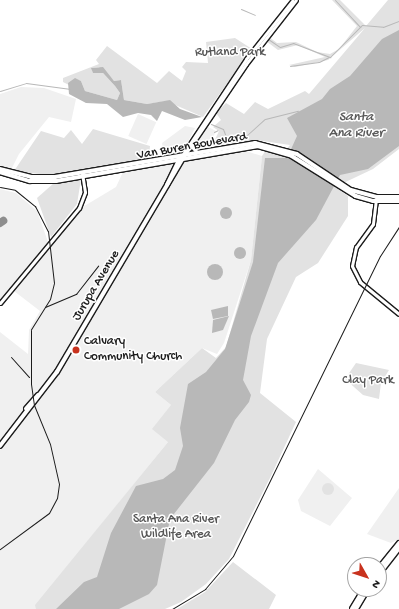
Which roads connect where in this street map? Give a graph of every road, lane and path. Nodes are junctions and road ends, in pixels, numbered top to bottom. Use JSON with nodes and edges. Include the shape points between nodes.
{"nodes":[{"id":1,"x":294,"y":0,"type":"edge"},
{"id":2,"x":200,"y":126,"type":"junction"},
{"id":3,"x":191,"y":145,"type":"junction"},
{"id":4,"x":201,"y":150,"type":"junction"},
{"id":5,"x":283,"y":150,"type":"junction"},
{"id":6,"x":183,"y":155,"type":"junction"},
{"id":7,"x":161,"y":161,"type":"junction"},
{"id":8,"x":175,"y":168,"type":"junction"},
{"id":9,"x":0,"y":169,"type":"edge"},
{"id":10,"x":0,"y":172,"type":"edge"},
{"id":11,"x":83,"y":175,"type":"junction"},
{"id":12,"x":167,"y":185,"type":"junction"},
{"id":13,"x":399,"y":197,"type":"edge"},
{"id":14,"x":376,"y":199,"type":"junction"},
{"id":15,"x":399,"y":201,"type":"edge"},
{"id":16,"x":4,"y":299,"type":"junction"},
{"id":17,"x":0,"y":303,"type":"edge"},
{"id":18,"x":0,"y":306,"type":"edge"},
{"id":19,"x":399,"y":314,"type":"edge"},
{"id":20,"x":0,"y":446,"type":"edge"},
{"id":21,"x":399,"y":543,"type":"edge"},
{"id":22,"x":397,"y":549,"type":"edge"},
{"id":23,"x":387,"y":560,"type":"edge"},
{"id":24,"x":387,"y":563,"type":"edge"},
{"id":25,"x":359,"y":597,"type":"edge"},
{"id":26,"x":363,"y":597,"type":"edge"},
{"id":27,"x":352,"y":609,"type":"edge"},
{"id":28,"x":356,"y":609,"type":"edge"}],
"edges":[{"from":1,"to":2,"type":"main road","name":"Jurupa Avenue"},
{"from":1,"to":2,"type":"main road","name":"Jurupa Avenue"},
{"from":2,"to":3,"type":"main road","name":"Jurupa Avenue"},
{"from":2,"to":6,"type":"main road","name":"Jurupa Avenue"},
{"from":3,"to":4,"type":"main road","via":[[192,149]]},
{"from":3,"to":6,"type":"main road","name":"Jurupa Avenue"},
{"from":4,"to":5,"type":"main road","name":"Van Buren Boulevard","via":[[248,143]]},
{"from":4,"to":6,"type":"main road","name":"Van Buren Boulevard"},
{"from":5,"to":6,"type":"main road","name":"Van Buren Boulevard","via":[[243,146]]},
{"from":5,"to":14,"type":"main road","name":"Van Buren Boulevard","via":[[334,182]]},
{"from":6,"to":7,"type":"main road","name":"Van Buren Boulevard"},
{"from":6,"to":8,"type":"main road","name":"Jurupa Avenue"},
{"from":6,"to":11,"type":"main road","name":"Van Buren Boulevard"},
{"from":6,"to":12,"type":"main road","name":"Jurupa Avenue"},
{"from":7,"to":8,"type":"main road","via":[[173,162]]},
{"from":7,"to":11,"type":"main road","name":"Van Buren Boulevard"},
{"from":8,"to":12,"type":"main road","name":"Jurupa Avenue"},
{"from":9,"to":11,"type":"main road","name":"Van Buren Boulevard","via":[[42,178]]},
{"from":10,"to":11,"type":"main road","name":"Van Buren Boulevard","via":[[41,182]]},
{"from":11,"to":16,"type":"main road","via":[[84,189],[71,217]]},
{"from":12,"to":20,"type":"main road","name":"Jurupa Avenue","via":[[119,271],[39,394]]},
{"from":13,"to":14,"type":"main road","name":"Van Buren Boulevard"},
{"from":14,"to":15,"type":"main road","name":"Van Buren Boulevard"},
{"from":14,"to":19,"type":"main road","via":[[372,227],[356,247],[352,266],[360,282]]},
{"from":16,"to":17,"type":"main road"},
{"from":16,"to":18,"type":"main road"},
{"from":21,"to":22,"type":"main road"},
{"from":22,"to":23,"type":"main road"},
{"from":22,"to":24,"type":"main road"},
{"from":25,"to":27,"type":"main road"},
{"from":26,"to":28,"type":"main road"}]}
